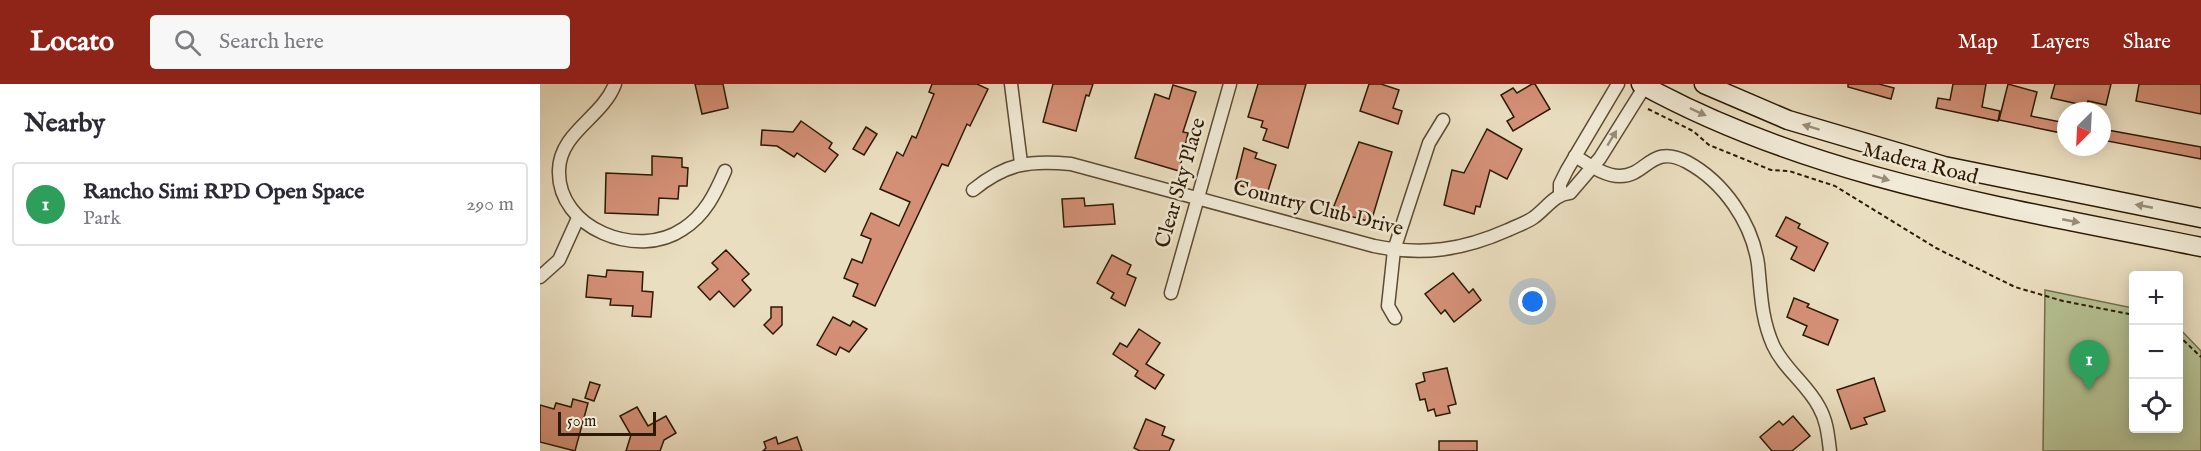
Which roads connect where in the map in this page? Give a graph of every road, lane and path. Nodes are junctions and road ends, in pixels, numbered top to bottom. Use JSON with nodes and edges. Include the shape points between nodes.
{"nodes":[{"id":1,"x":615,"y":84,"type":"edge"},
{"id":2,"x":1011,"y":84,"type":"edge"},
{"id":3,"x":1230,"y":84,"type":"edge"},
{"id":4,"x":1618,"y":84,"type":"edge"},
{"id":5,"x":1704,"y":84,"type":"edge"},
{"id":6,"x":1644,"y":85,"type":"edge"},
{"id":7,"x":1648,"y":109,"type":"dead end"},
{"id":8,"x":1443,"y":120,"type":"dead end"},
{"id":9,"x":1575,"y":156,"type":"junction"},
{"id":10,"x":1021,"y":163,"type":"junction"},
{"id":11,"x":1593,"y":166,"type":"junction"},
{"id":12,"x":725,"y":171,"type":"dead end"},
{"id":13,"x":972,"y":190,"type":"dead end"},
{"id":14,"x":1560,"y":194,"type":"junction"},
{"id":15,"x":1196,"y":198,"type":"junction"},
{"id":16,"x":578,"y":218,"type":"junction"},
{"id":17,"x":2201,"y":218,"type":"edge"},
{"id":18,"x":2201,"y":247,"type":"edge"},
{"id":19,"x":1394,"y":250,"type":"junction"},
{"id":20,"x":540,"y":278,"type":"edge"},
{"id":21,"x":1171,"y":292,"type":"dead end"},
{"id":22,"x":2129,"y":314,"type":"edge"},
{"id":23,"x":1395,"y":318,"type":"dead end"},
{"id":24,"x":2183,"y":340,"type":"edge"},
{"id":25,"x":2201,"y":357,"type":"edge"},
{"id":26,"x":1830,"y":451,"type":"edge"}],
"edges":[{"from":1,"to":16,"type":"street","via":[[598,112],[572,135],[561,157],[560,187]]},
{"from":2,"to":10,"type":"street"},
{"from":3,"to":15,"type":"street","name":"Clear Sky Place"},
{"from":4,"to":9,"type":"street","name":"Country Club Drive"},
{"from":17,"to":5,"type":"main road","name":"Madera Road","one_way":true,"via":[[1944,166],[1788,120]]},
{"from":11,"to":6,"type":"street","name":"Country Club Drive","one_way":true},
{"from":6,"to":18,"type":"main road","name":"Madera Road","one_way":true,"via":[[1779,147],[1858,172],[1937,194]]},
{"from":7,"to":22,"type":"path","via":[[1693,131],[1709,145],[1771,170],[1789,171],[1835,186],[1936,248],[2007,284],[2063,302]]},
{"from":8,"to":19,"type":"street","via":[[1429,143]]},
{"from":9,"to":11,"type":"street"},
{"from":9,"to":14,"type":"street","name":"Country Club Drive","via":[[1560,184]]},
{"from":10,"to":13,"type":"street","via":[[992,174]]},
{"from":10,"to":15,"type":"street","name":"Country Club Drive","via":[[1071,164]]},
{"from":11,"to":14,"type":"street","name":"Country Club Drive","via":[[1570,193]]},
{"from":11,"to":26,"type":"street","via":[[1625,176],[1660,157],[1675,158],[1703,173],[1732,203],[1753,244],[1766,328],[1785,365],[1818,404],[1828,429]]},
{"from":12,"to":16,"type":"street","via":[[699,217],[681,231],[663,238],[616,238]]},
{"from":14,"to":19,"type":"street","name":"Country Club Drive","via":[[1532,220],[1488,239],[1443,251]]},
{"from":15,"to":19,"type":"street","name":"Country Club Drive"},
{"from":15,"to":21,"type":"street","name":"Clear Sky Place"},
{"from":16,"to":20,"type":"street","via":[[559,260]]},
{"from":19,"to":23,"type":"street","via":[[1388,306]]},
{"from":24,"to":25,"type":"path"}]}
